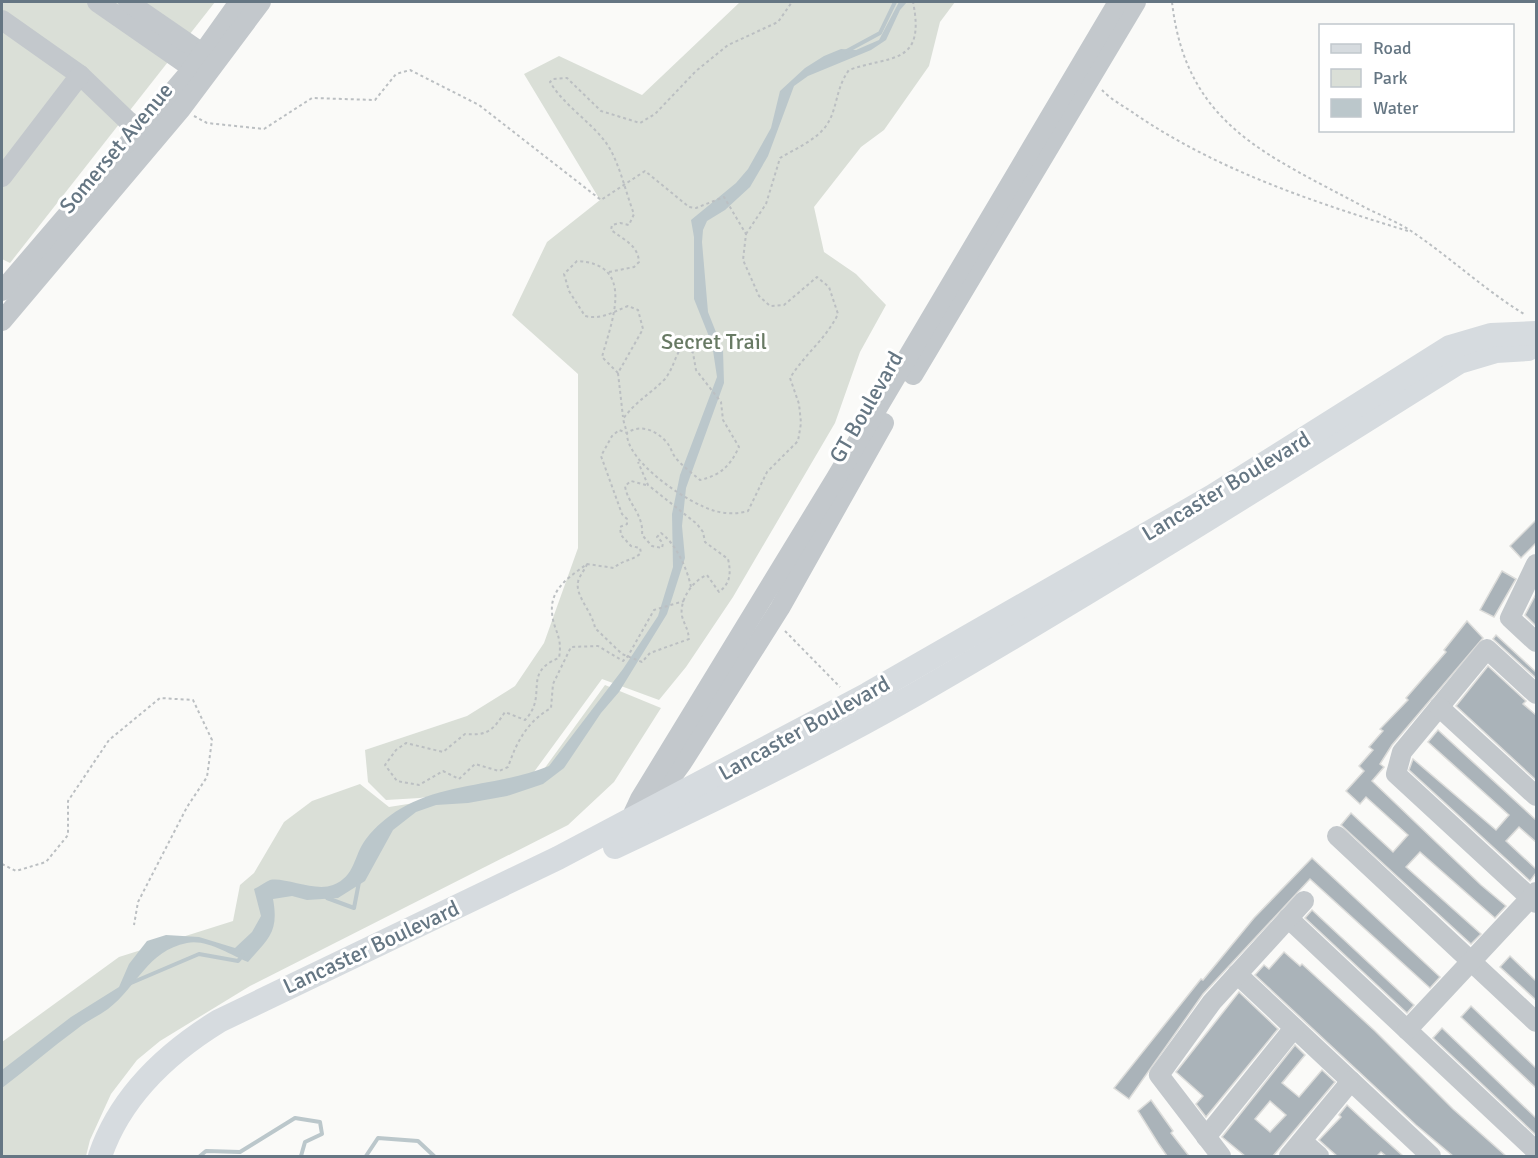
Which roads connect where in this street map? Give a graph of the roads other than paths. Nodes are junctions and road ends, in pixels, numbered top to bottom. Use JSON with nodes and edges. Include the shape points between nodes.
{"nodes":[{"id":1,"x":97,"y":2,"type":"edge"},
{"id":2,"x":128,"y":2,"type":"edge"},
{"id":3,"x":239,"y":2,"type":"edge"},
{"id":4,"x":261,"y":2,"type":"edge"},
{"id":5,"x":1118,"y":2,"type":"edge"},
{"id":6,"x":1136,"y":2,"type":"edge"},
{"id":7,"x":2,"y":20,"type":"edge"},
{"id":8,"x":197,"y":60,"type":"junction"},
{"id":9,"x":80,"y":75,"type":"junction"},
{"id":10,"x":148,"y":135,"type":"junction"},
{"id":11,"x":2,"y":177,"type":"edge"},
{"id":12,"x":2,"y":291,"type":"edge"},
{"id":13,"x":2,"y":321,"type":"edge"},
{"id":14,"x":1530,"y":324,"type":"edge"},
{"id":15,"x":1536,"y":349,"type":"edge"},
{"id":16,"x":1536,"y":564,"type":"edge"},
{"id":17,"x":1536,"y":642,"type":"edge"},
{"id":18,"x":1536,"y":694,"type":"edge"},
{"id":19,"x":1439,"y":707,"type":"junction"},
{"id":20,"x":1536,"y":796,"type":"edge"},
{"id":21,"x":634,"y":828,"type":"junction"},
{"id":22,"x":1337,"y":836,"type":"dead end"},
{"id":23,"x":1535,"y":898,"type":"edge"},
{"id":24,"x":1304,"y":901,"type":"dead end"},
{"id":25,"x":1288,"y":918,"type":"junction"},
{"id":26,"x":1471,"y":962,"type":"junction"},
{"id":27,"x":1237,"y":974,"type":"junction"},
{"id":28,"x":1536,"y":1022,"type":"edge"},
{"id":29,"x":1294,"y":1028,"type":"junction"},
{"id":30,"x":1407,"y":1030,"type":"junction"},
{"id":31,"x":1351,"y":1081,"type":"junction"},
{"id":32,"x":1206,"y":1137,"type":"junction"},
{"id":33,"x":1302,"y":1141,"type":"junction"},
{"id":34,"x":1536,"y":1151,"type":"edge"},
{"id":35,"x":100,"y":1156,"type":"edge"},
{"id":36,"x":117,"y":1156,"type":"edge"},
{"id":37,"x":1221,"y":1156,"type":"edge"},
{"id":38,"x":1289,"y":1156,"type":"edge"},
{"id":39,"x":1318,"y":1156,"type":"edge"},
{"id":40,"x":1431,"y":1156,"type":"edge"}],
"edges":[{"from":1,"to":8,"type":"street"},
{"from":2,"to":8,"type":"street"},
{"from":3,"to":8,"type":"street","name":"Somerset Avenue"},
{"from":4,"to":10,"type":"street","name":"Somerset Avenue","via":[[181,110]]},
{"from":5,"to":21,"type":"street","name":"GT Boulevard","via":[[640,799]]},
{"from":6,"to":21,"type":"street","name":"GT Boulevard","via":[[882,425],[780,609],[682,763]]},
{"from":7,"to":9,"type":"street"},
{"from":8,"to":10,"type":"street","name":"Somerset Avenue"},
{"from":9,"to":10,"type":"street"},
{"from":9,"to":11,"type":"street"},
{"from":10,"to":12,"type":"street","name":"Somerset Avenue"},
{"from":10,"to":13,"type":"street","name":"Somerset Avenue"},
{"from":14,"to":21,"type":"main road","name":"Lancaster Boulevard","via":[[1450,347],[1213,496]]},
{"from":15,"to":21,"type":"main road","name":"Lancaster Boulevard","via":[[1496,351],[1459,362],[1212,517],[914,695],[765,774]]},
{"from":16,"to":17,"type":"street","via":[[1510,618]]},
{"from":18,"to":19,"type":"street","via":[[1487,650]]},
{"from":19,"to":20,"type":"street"},
{"from":19,"to":23,"type":"street","via":[[1402,752],[1396,774]]},
{"from":21,"to":35,"type":"main road","name":"Lancaster Boulevard","via":[[278,991],[189,1040],[159,1065],[132,1097]]},
{"from":21,"to":36,"type":"main road","name":"Lancaster Boulevard","via":[[224,1035],[165,1084],[144,1108]]},
{"from":22,"to":26,"type":"street"},
{"from":23,"to":26,"type":"street"},
{"from":24,"to":25,"type":"street"},
{"from":25,"to":27,"type":"street"},
{"from":25,"to":30,"type":"street"},
{"from":26,"to":28,"type":"street"},
{"from":26,"to":30,"type":"street"},
{"from":27,"to":29,"type":"street"},
{"from":27,"to":32,"type":"street","via":[[1159,1075]]},
{"from":29,"to":31,"type":"street"},
{"from":29,"to":32,"type":"street"},
{"from":30,"to":34,"type":"street"},
{"from":31,"to":33,"type":"street"},
{"from":31,"to":40,"type":"street"},
{"from":32,"to":37,"type":"street"},
{"from":33,"to":38,"type":"street"},
{"from":33,"to":39,"type":"street"}]}
